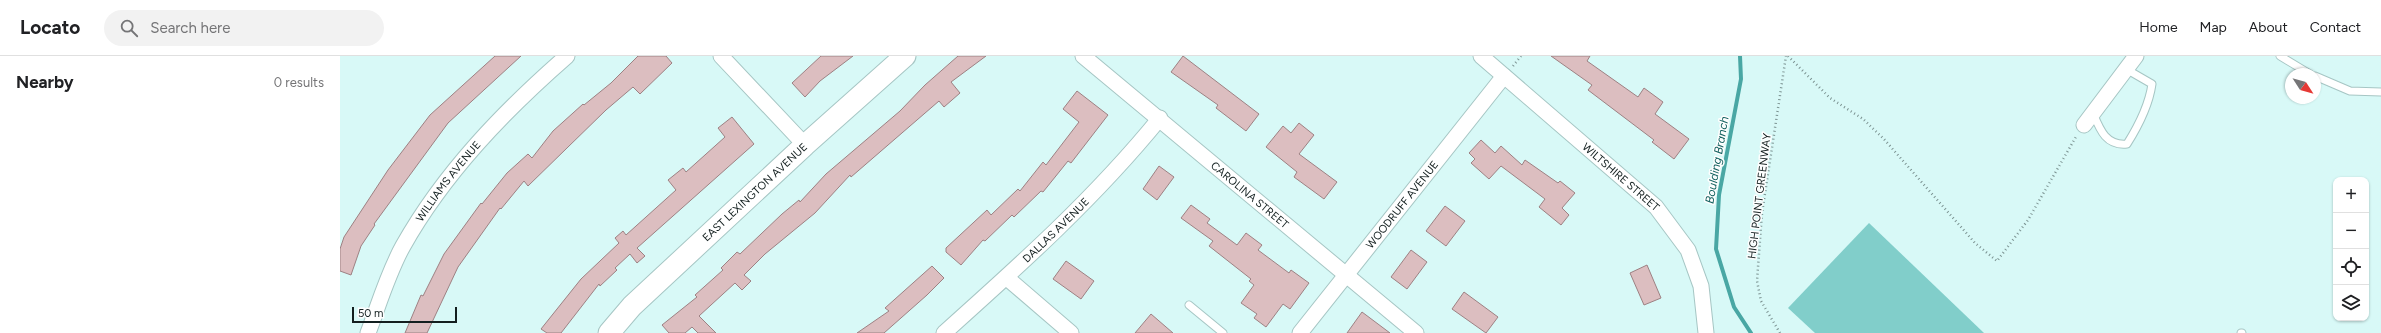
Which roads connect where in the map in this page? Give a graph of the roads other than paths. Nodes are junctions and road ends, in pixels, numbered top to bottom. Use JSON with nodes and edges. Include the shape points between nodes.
{"nodes":[{"id":1,"x":567,"y":56,"type":"edge"},
{"id":2,"x":721,"y":56,"type":"edge"},
{"id":3,"x":905,"y":56,"type":"edge"},
{"id":4,"x":1083,"y":56,"type":"edge"},
{"id":5,"x":1481,"y":56,"type":"edge"},
{"id":6,"x":2136,"y":56,"type":"edge"},
{"id":7,"x":2280,"y":56,"type":"edge"},
{"id":8,"x":2300,"y":68,"type":"edge"},
{"id":9,"x":2126,"y":69,"type":"junction"},
{"id":10,"x":1504,"y":76,"type":"junction"},
{"id":11,"x":2321,"y":79,"type":"edge"},
{"id":12,"x":2381,"y":92,"type":"edge"},
{"id":13,"x":2093,"y":112,"type":"junction"},
{"id":14,"x":1160,"y":118,"type":"junction"},
{"id":15,"x":2084,"y":124,"type":"road end"},
{"id":16,"x":805,"y":145,"type":"junction"},
{"id":17,"x":1347,"y":275,"type":"junction"},
{"id":18,"x":1007,"y":278,"type":"junction"},
{"id":19,"x":1189,"y":305,"type":"dead end"},
{"id":20,"x":368,"y":333,"type":"edge"},
{"id":21,"x":609,"y":333,"type":"edge"},
{"id":22,"x":944,"y":333,"type":"edge"},
{"id":23,"x":1071,"y":333,"type":"edge"},
{"id":24,"x":1222,"y":333,"type":"edge"},
{"id":25,"x":1300,"y":333,"type":"edge"},
{"id":26,"x":1416,"y":333,"type":"edge"},
{"id":27,"x":1706,"y":333,"type":"edge"}],
"edges":[{"from":1,"to":20,"type":"street","name":"WILLIAMS AVENUE","via":[[540,80],[452,172],[403,247]]},
{"from":2,"to":16,"type":"street"},
{"from":3,"to":16,"type":"main road","name":"EAST LEXINGTON AVENUE"},
{"from":4,"to":14,"type":"street","name":"CAROLINA STREET"},
{"from":5,"to":10,"type":"street","name":"WILTSHIRE STREET"},
{"from":6,"to":9,"type":"street"},
{"from":7,"to":8,"type":"lane"},
{"from":9,"to":13,"type":"street"},
{"from":9,"to":13,"type":"lane","via":[[2152,84],[2150,96],[2127,144],[2118,144],[2104,137]]},
{"from":10,"to":17,"type":"street","name":"WOODRUFF AVENUE"},
{"from":10,"to":27,"type":"street","name":"WILTSHIRE STREET","via":[[1656,207],[1688,250],[1701,286]]},
{"from":11,"to":12,"type":"lane","via":[[2350,92]]},
{"from":13,"to":15,"type":"street"},
{"from":14,"to":17,"type":"street","name":"CAROLINA STREET"},
{"from":14,"to":18,"type":"street","name":"DALLAS AVENUE","via":[[1130,155],[1084,204]]},
{"from":16,"to":21,"type":"main road","name":"EAST LEXINGTON AVENUE","via":[[632,306]]},
{"from":17,"to":25,"type":"street","name":"WOODRUFF AVENUE"},
{"from":17,"to":26,"type":"street","name":"CAROLINA STREET"},
{"from":18,"to":22,"type":"street","name":"DALLAS AVENUE"},
{"from":18,"to":23,"type":"street"},
{"from":19,"to":24,"type":"lane"}]}
